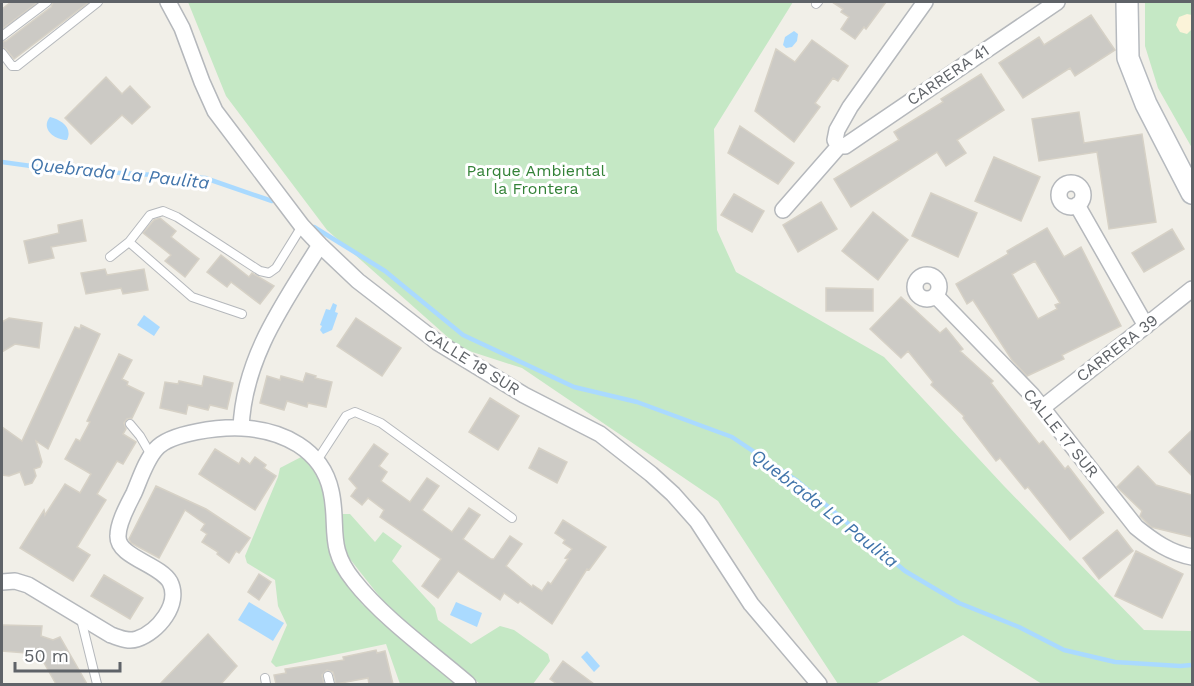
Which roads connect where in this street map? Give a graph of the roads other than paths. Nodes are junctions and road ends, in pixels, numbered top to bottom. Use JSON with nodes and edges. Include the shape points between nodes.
{"nodes":[{"id":1,"x":47,"y":2,"type":"edge"},
{"id":2,"x":98,"y":2,"type":"edge"},
{"id":3,"x":168,"y":2,"type":"edge"},
{"id":4,"x":925,"y":2,"type":"edge"},
{"id":5,"x":1057,"y":2,"type":"edge"},
{"id":6,"x":1127,"y":2,"type":"edge"},
{"id":7,"x":2,"y":36,"type":"edge"},
{"id":8,"x":2,"y":53,"type":"edge"},
{"id":9,"x":839,"y":146,"type":"junction"},
{"id":10,"x":1192,"y":193,"type":"edge"},
{"id":11,"x":1077,"y":206,"type":"dead end"},
{"id":12,"x":783,"y":210,"type":"dead end"},
{"id":13,"x":302,"y":226,"type":"junction"},
{"id":14,"x":129,"y":242,"type":"junction"},
{"id":15,"x":320,"y":245,"type":"junction"},
{"id":16,"x":111,"y":257,"type":"dead end"},
{"id":17,"x":1192,"y":289,"type":"edge"},
{"id":18,"x":936,"y":296,"type":"dead end"},
{"id":19,"x":242,"y":314,"type":"dead end"},
{"id":20,"x":1146,"y":326,"type":"junction"},
{"id":21,"x":1042,"y":408,"type":"junction"},
{"id":22,"x":130,"y":424,"type":"dead end"},
{"id":23,"x":241,"y":428,"type":"junction"},
{"id":24,"x":151,"y":455,"type":"junction"},
{"id":25,"x":318,"y":459,"type":"junction"},
{"id":26,"x":512,"y":518,"type":"dead end"},
{"id":27,"x":1192,"y":557,"type":"edge"},
{"id":28,"x":2,"y":582,"type":"edge"},
{"id":29,"x":81,"y":616,"type":"junction"},
{"id":30,"x":97,"y":684,"type":"edge"},
{"id":31,"x":468,"y":684,"type":"edge"},
{"id":32,"x":819,"y":684,"type":"edge"}],
"edges":[{"from":1,"to":7,"type":"lane"},
{"from":2,"to":8,"type":"lane","via":[[17,66],[12,66]]},
{"from":3,"to":13,"type":"street","name":"CALLE 18 SUR","via":[[215,111]]},
{"from":4,"to":9,"type":"street","via":[[845,115],[835,140]]},
{"from":5,"to":9,"type":"street","name":"CARRERA 41","via":[[845,146]]},
{"from":6,"to":10,"type":"street","via":[[1128,58],[1146,104]]},
{"from":9,"to":12,"type":"street","name":"CARRERA 41"},
{"from":11,"to":20,"type":"street"},
{"from":13,"to":14,"type":"lane","via":[[269,273],[163,211],[150,215]]},
{"from":13,"to":15,"type":"street","name":"CALLE 18 SUR"},
{"from":14,"to":16,"type":"lane"},
{"from":14,"to":19,"type":"lane","via":[[192,297]]},
{"from":15,"to":23,"type":"street","via":[[257,354],[242,404]]},
{"from":15,"to":32,"type":"street","name":"CALLE 18 SUR","via":[[358,281],[437,342],[524,395],[600,434],[674,494],[697,521],[751,604]]},
{"from":17,"to":20,"type":"street","name":"CARRERA 39"},
{"from":18,"to":21,"type":"street","name":"CALLE 17 SUR"},
{"from":20,"to":21,"type":"street","name":"CARRERA 39"},
{"from":21,"to":27,"type":"street","name":"CALLE 17 SUR","via":[[1136,526],[1167,549]]},
{"from":22,"to":24,"type":"lane"},
{"from":23,"to":24,"type":"street","via":[[178,435],[164,441]]},
{"from":23,"to":25,"type":"street","via":[[271,431]]},
{"from":24,"to":29,"type":"street","via":[[117,536],[131,555],[159,570],[169,581],[174,594],[171,607],[149,633],[137,639],[111,635]]},
{"from":25,"to":26,"type":"lane","via":[[346,416],[355,412],[381,423]]},
{"from":25,"to":31,"type":"street","via":[[332,493],[334,541],[341,562],[382,610]]},
{"from":28,"to":29,"type":"street","via":[[28,585]]},
{"from":29,"to":30,"type":"lane"}]}
